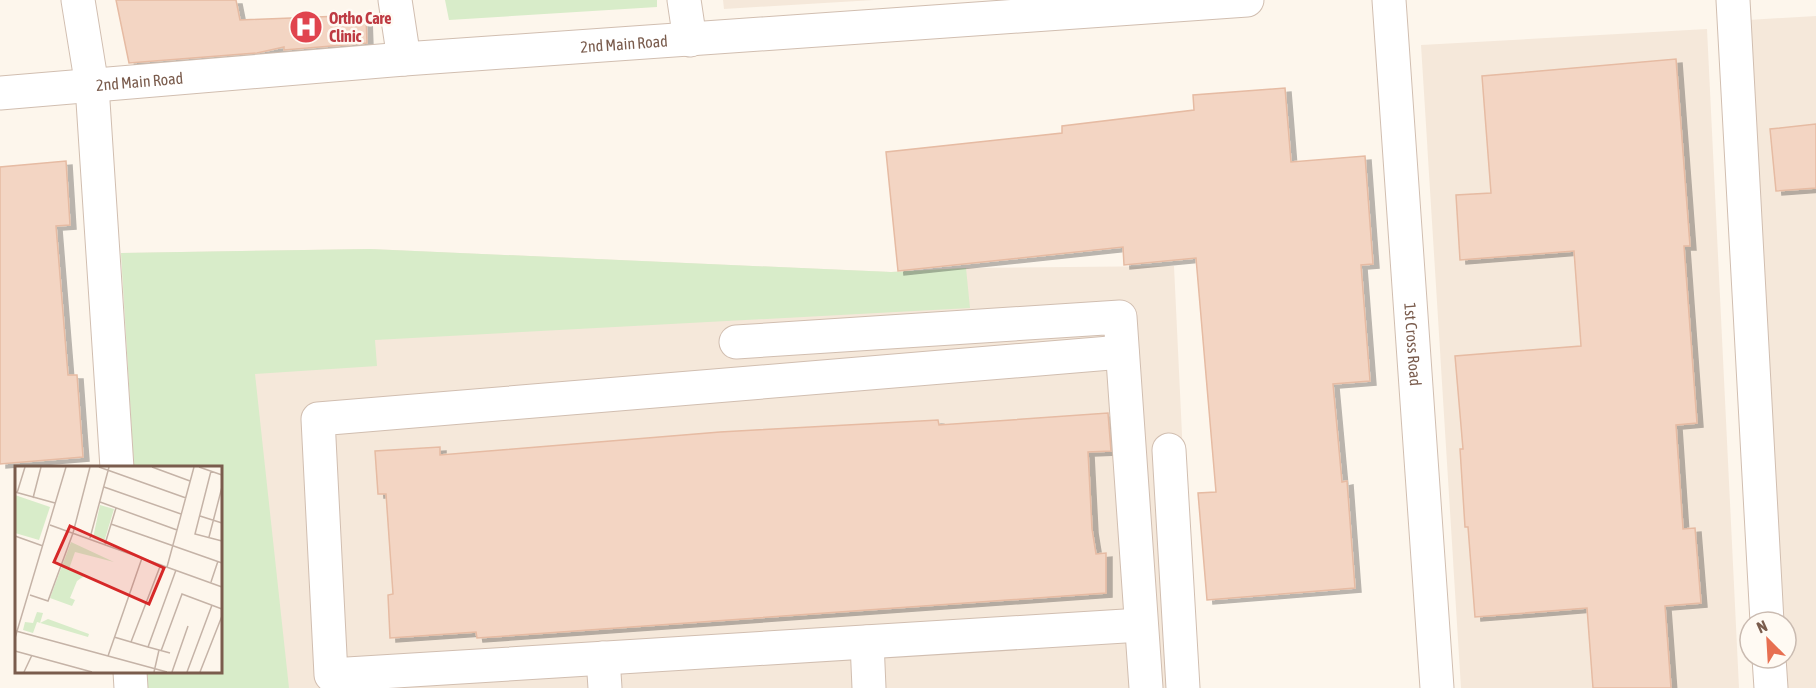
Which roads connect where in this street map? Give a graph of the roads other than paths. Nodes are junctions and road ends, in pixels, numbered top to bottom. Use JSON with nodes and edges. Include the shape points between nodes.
{"nodes":[{"id":1,"x":78,"y":0,"type":"edge"},
{"id":2,"x":395,"y":0,"type":"edge"},
{"id":3,"x":684,"y":0,"type":"edge"},
{"id":4,"x":1247,"y":0,"type":"edge"},
{"id":5,"x":1389,"y":0,"type":"edge"},
{"id":6,"x":1733,"y":0,"type":"edge"},
{"id":7,"x":690,"y":40,"type":"junction"},
{"id":8,"x":404,"y":59,"type":"junction"},
{"id":9,"x":92,"y":86,"type":"junction"},
{"id":10,"x":0,"y":93,"type":"edge"},
{"id":11,"x":736,"y":342,"type":"dead end"},
{"id":12,"x":1122,"y":352,"type":"junction"},
{"id":13,"x":1169,"y":450,"type":"dead end"},
{"id":14,"x":117,"y":466,"type":"edge"},
{"id":15,"x":1766,"y":610,"type":"edge"},
{"id":16,"x":1141,"y":625,"type":"junction"},
{"id":17,"x":867,"y":642,"type":"junction"},
{"id":18,"x":1770,"y":670,"type":"edge"},
{"id":19,"x":130,"y":673,"type":"edge"},
{"id":20,"x":604,"y":673,"type":"edge"},
{"id":21,"x":131,"y":688,"type":"edge"},
{"id":22,"x":869,"y":688,"type":"edge"},
{"id":23,"x":1146,"y":688,"type":"edge"},
{"id":24,"x":1183,"y":688,"type":"edge"},
{"id":25,"x":1437,"y":688,"type":"edge"},
{"id":26,"x":1771,"y":688,"type":"edge"}],
"edges":[{"from":1,"to":9,"type":"street"},
{"from":2,"to":8,"type":"street"},
{"from":3,"to":7,"type":"street"},
{"from":4,"to":7,"type":"street","name":"2nd Main Road"},
{"from":5,"to":25,"type":"street","name":"1st Cross Road"},
{"from":6,"to":15,"type":"street"},
{"from":7,"to":8,"type":"street","name":"2nd Main Road"},
{"from":8,"to":9,"type":"street","name":"2nd Main Road"},
{"from":9,"to":10,"type":"street","name":"2nd Main Road"},
{"from":9,"to":14,"type":"street"},
{"from":11,"to":12,"type":"street","via":[[1120,317]]},
{"from":12,"to":16,"type":"street"},
{"from":12,"to":20,"type":"street","via":[[318,419],[331,675]]},
{"from":13,"to":24,"type":"street"},
{"from":16,"to":17,"type":"street"},
{"from":16,"to":23,"type":"street"},
{"from":17,"to":20,"type":"street"},
{"from":17,"to":22,"type":"street"},
{"from":18,"to":26,"type":"street"},
{"from":19,"to":21,"type":"street"}]}
